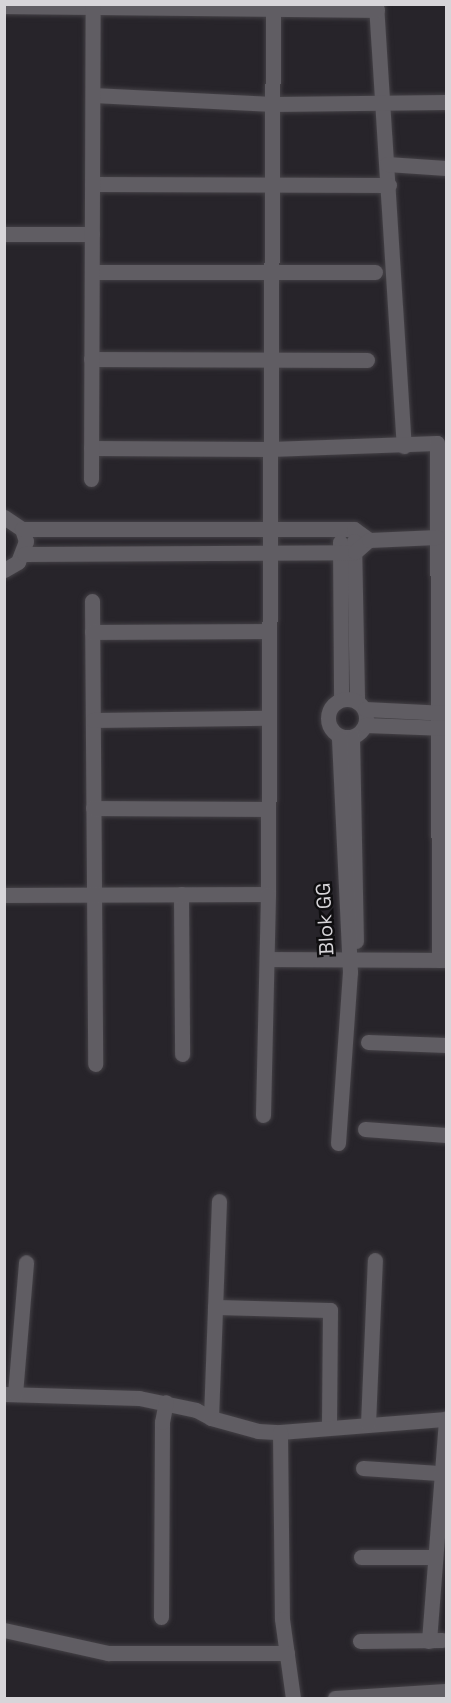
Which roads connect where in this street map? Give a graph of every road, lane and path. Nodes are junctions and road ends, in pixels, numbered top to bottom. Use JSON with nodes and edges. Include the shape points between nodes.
{"nodes":[{"id":1,"x":4,"y":6,"type":"edge"},
{"id":2,"x":93,"y":7,"type":"edge"},
{"id":3,"x":273,"y":7,"type":"edge"},
{"id":4,"x":376,"y":7,"type":"edge"},
{"id":5,"x":93,"y":95,"type":"junction"},
{"id":6,"x":447,"y":102,"type":"edge"},
{"id":7,"x":273,"y":104,"type":"junction"},
{"id":8,"x":385,"y":104,"type":"junction"},
{"id":9,"x":387,"y":164,"type":"junction"},
{"id":10,"x":447,"y":168,"type":"edge"},
{"id":11,"x":92,"y":184,"type":"junction"},
{"id":12,"x":272,"y":185,"type":"junction"},
{"id":13,"x":389,"y":185,"type":"junction"},
{"id":14,"x":4,"y":234,"type":"edge"},
{"id":15,"x":92,"y":234,"type":"junction"},
{"id":16,"x":92,"y":272,"type":"junction"},
{"id":17,"x":375,"y":272,"type":"dead end"},
{"id":18,"x":271,"y":273,"type":"junction"},
{"id":19,"x":91,"y":359,"type":"junction"},
{"id":20,"x":270,"y":360,"type":"junction"},
{"id":21,"x":367,"y":360,"type":"dead end"},
{"id":22,"x":442,"y":442,"type":"edge"},
{"id":23,"x":404,"y":446,"type":"junction"},
{"id":24,"x":91,"y":448,"type":"junction"},
{"id":25,"x":270,"y":449,"type":"junction"},
{"id":26,"x":442,"y":477,"type":"edge"},
{"id":27,"x":91,"y":479,"type":"dead end"},
{"id":28,"x":4,"y":517,"type":"edge"},
{"id":29,"x":269,"y":528,"type":"junction"},
{"id":30,"x":22,"y":529,"type":"junction"},
{"id":31,"x":347,"y":530,"type":"junction"},
{"id":32,"x":437,"y":537,"type":"junction"},
{"id":33,"x":369,"y":540,"type":"junction"},
{"id":34,"x":348,"y":552,"type":"junction"},
{"id":35,"x":24,"y":554,"type":"junction"},
{"id":36,"x":268,"y":554,"type":"junction"},
{"id":37,"x":442,"y":557,"type":"edge"},
{"id":38,"x":4,"y":570,"type":"edge"},
{"id":39,"x":92,"y":601,"type":"dead end"},
{"id":40,"x":268,"y":631,"type":"junction"},
{"id":41,"x":92,"y":632,"type":"junction"},
{"id":42,"x":442,"y":634,"type":"edge"},
{"id":43,"x":341,"y":698,"type":"junction"},
{"id":44,"x":362,"y":712,"type":"junction"},
{"id":45,"x":268,"y":718,"type":"junction"},
{"id":46,"x":93,"y":720,"type":"junction"},
{"id":47,"x":442,"y":721,"type":"edge"},
{"id":48,"x":345,"y":737,"type":"junction"},
{"id":49,"x":442,"y":804,"type":"edge"},
{"id":50,"x":93,"y":808,"type":"junction"},
{"id":51,"x":268,"y":809,"type":"junction"},
{"id":52,"x":442,"y":883,"type":"edge"},
{"id":53,"x":94,"y":894,"type":"junction"},
{"id":54,"x":182,"y":894,"type":"junction"},
{"id":55,"x":268,"y":894,"type":"junction"},
{"id":56,"x":4,"y":895,"type":"edge"},
{"id":57,"x":268,"y":959,"type":"junction"},
{"id":58,"x":443,"y":960,"type":"edge"},
{"id":59,"x":351,"y":963,"type":"junction"},
{"id":60,"x":368,"y":1042,"type":"dead end"},
{"id":61,"x":447,"y":1045,"type":"edge"},
{"id":62,"x":182,"y":1054,"type":"dead end"},
{"id":63,"x":95,"y":1064,"type":"dead end"},
{"id":64,"x":263,"y":1115,"type":"dead end"},
{"id":65,"x":365,"y":1129,"type":"dead end"},
{"id":66,"x":447,"y":1135,"type":"edge"},
{"id":67,"x":338,"y":1143,"type":"dead end"},
{"id":68,"x":219,"y":1201,"type":"dead end"},
{"id":69,"x":375,"y":1260,"type":"dead end"},
{"id":70,"x":26,"y":1262,"type":"dead end"},
{"id":71,"x":215,"y":1307,"type":"junction"},
{"id":72,"x":10,"y":1394,"type":"edge"},
{"id":73,"x":166,"y":1402,"type":"junction"},
{"id":74,"x":211,"y":1418,"type":"junction"},
{"id":75,"x":446,"y":1419,"type":"edge"},
{"id":76,"x":368,"y":1424,"type":"junction"},
{"id":77,"x":329,"y":1427,"type":"junction"},
{"id":78,"x":280,"y":1432,"type":"junction"},
{"id":79,"x":363,"y":1468,"type":"dead end"},
{"id":80,"x":439,"y":1473,"type":"junction"},
{"id":81,"x":361,"y":1557,"type":"dead end"},
{"id":82,"x":434,"y":1557,"type":"junction"},
{"id":83,"x":161,"y":1617,"type":"dead end"},
{"id":84,"x":4,"y":1630,"type":"edge"},
{"id":85,"x":360,"y":1641,"type":"dead end"},
{"id":86,"x":287,"y":1653,"type":"junction"},
{"id":87,"x":447,"y":1691,"type":"edge"},
{"id":88,"x":293,"y":1698,"type":"edge"},
{"id":89,"x":335,"y":1698,"type":"edge"}],
"edges":[{"from":1,"to":2,"type":"street"},
{"from":2,"to":3,"type":"street"},
{"from":2,"to":5,"type":"street"},
{"from":3,"to":4,"type":"street"},
{"from":3,"to":7,"type":"street"},
{"from":4,"to":8,"type":"street"},
{"from":5,"to":7,"type":"street"},
{"from":5,"to":11,"type":"street"},
{"from":6,"to":8,"type":"street"},
{"from":7,"to":8,"type":"street"},
{"from":7,"to":12,"type":"street"},
{"from":8,"to":9,"type":"street"},
{"from":9,"to":10,"type":"street"},
{"from":9,"to":13,"type":"street"},
{"from":11,"to":12,"type":"street"},
{"from":11,"to":15,"type":"street"},
{"from":12,"to":13,"type":"street"},
{"from":12,"to":18,"type":"street"},
{"from":13,"to":23,"type":"street"},
{"from":14,"to":15,"type":"street"},
{"from":15,"to":16,"type":"street"},
{"from":16,"to":18,"type":"street"},
{"from":16,"to":19,"type":"street"},
{"from":17,"to":18,"type":"street"},
{"from":18,"to":20,"type":"street"},
{"from":19,"to":20,"type":"street"},
{"from":19,"to":24,"type":"street"},
{"from":20,"to":21,"type":"street"},
{"from":20,"to":25,"type":"street"},
{"from":22,"to":23,"type":"street"},
{"from":22,"to":26,"type":"street"},
{"from":23,"to":25,"type":"street"},
{"from":24,"to":25,"type":"street"},
{"from":24,"to":27,"type":"street"},
{"from":25,"to":29,"type":"street"},
{"from":26,"to":32,"type":"street"},
{"from":28,"to":30,"type":"street"},
{"from":29,"to":30,"type":"street"},
{"from":29,"to":31,"type":"street"},
{"from":29,"to":36,"type":"street"},
{"from":30,"to":35,"type":"street","via":[[26,541]]},
{"from":31,"to":33,"type":"street"},
{"from":31,"to":34,"type":"street"},
{"from":32,"to":33,"type":"street"},
{"from":32,"to":37,"type":"street"},
{"from":33,"to":34,"type":"street"},
{"from":34,"to":36,"type":"street"},
{"from":34,"to":43,"type":"street"},
{"from":34,"to":44,"type":"street"},
{"from":35,"to":36,"type":"street"},
{"from":35,"to":38,"type":"street"},
{"from":36,"to":40,"type":"street"},
{"from":37,"to":42,"type":"street"},
{"from":39,"to":41,"type":"street"},
{"from":40,"to":41,"type":"street"},
{"from":40,"to":45,"type":"street"},
{"from":41,"to":46,"type":"street"},
{"from":42,"to":47,"type":"street"},
{"from":43,"to":44,"type":"street"},
{"from":43,"to":48,"type":"street","via":[[328,708],[328,724]]},
{"from":44,"to":47,"type":"street"},
{"from":44,"to":48,"type":"street"},
{"from":45,"to":46,"type":"street"},
{"from":45,"to":51,"type":"street"},
{"from":46,"to":50,"type":"street"},
{"from":47,"to":49,"type":"street"},
{"from":48,"to":59,"type":"street","name":"Blok GG"},
{"from":49,"to":52,"type":"street"},
{"from":50,"to":51,"type":"street"},
{"from":50,"to":53,"type":"street"},
{"from":51,"to":55,"type":"street"},
{"from":52,"to":58,"type":"street"},
{"from":53,"to":54,"type":"street"},
{"from":53,"to":56,"type":"street"},
{"from":53,"to":63,"type":"street"},
{"from":54,"to":55,"type":"street"},
{"from":54,"to":62,"type":"street"},
{"from":55,"to":57,"type":"street"},
{"from":57,"to":59,"type":"street"},
{"from":57,"to":64,"type":"street"},
{"from":58,"to":59,"type":"street"},
{"from":59,"to":67,"type":"street","name":"Blok GG"},
{"from":60,"to":61,"type":"street"},
{"from":65,"to":66,"type":"street"},
{"from":68,"to":71,"type":"street"},
{"from":69,"to":76,"type":"street"},
{"from":70,"to":72,"type":"street"},
{"from":71,"to":74,"type":"street"},
{"from":71,"to":77,"type":"street","via":[[330,1310]]},
{"from":72,"to":73,"type":"street"},
{"from":73,"to":74,"type":"street"},
{"from":73,"to":83,"type":"street","via":[[162,1422]]},
{"from":74,"to":78,"type":"street"},
{"from":75,"to":76,"type":"street"},
{"from":75,"to":80,"type":"street"},
{"from":76,"to":77,"type":"street"},
{"from":77,"to":78,"type":"street"},
{"from":78,"to":86,"type":"street","via":[[282,1619]]},
{"from":79,"to":80,"type":"street"},
{"from":80,"to":82,"type":"street"},
{"from":81,"to":82,"type":"street"},
{"from":82,"to":85,"type":"street","via":[[436,1641]]},
{"from":84,"to":86,"type":"street","via":[[108,1653]]},
{"from":86,"to":88,"type":"street"},
{"from":87,"to":89,"type":"street"}]}
